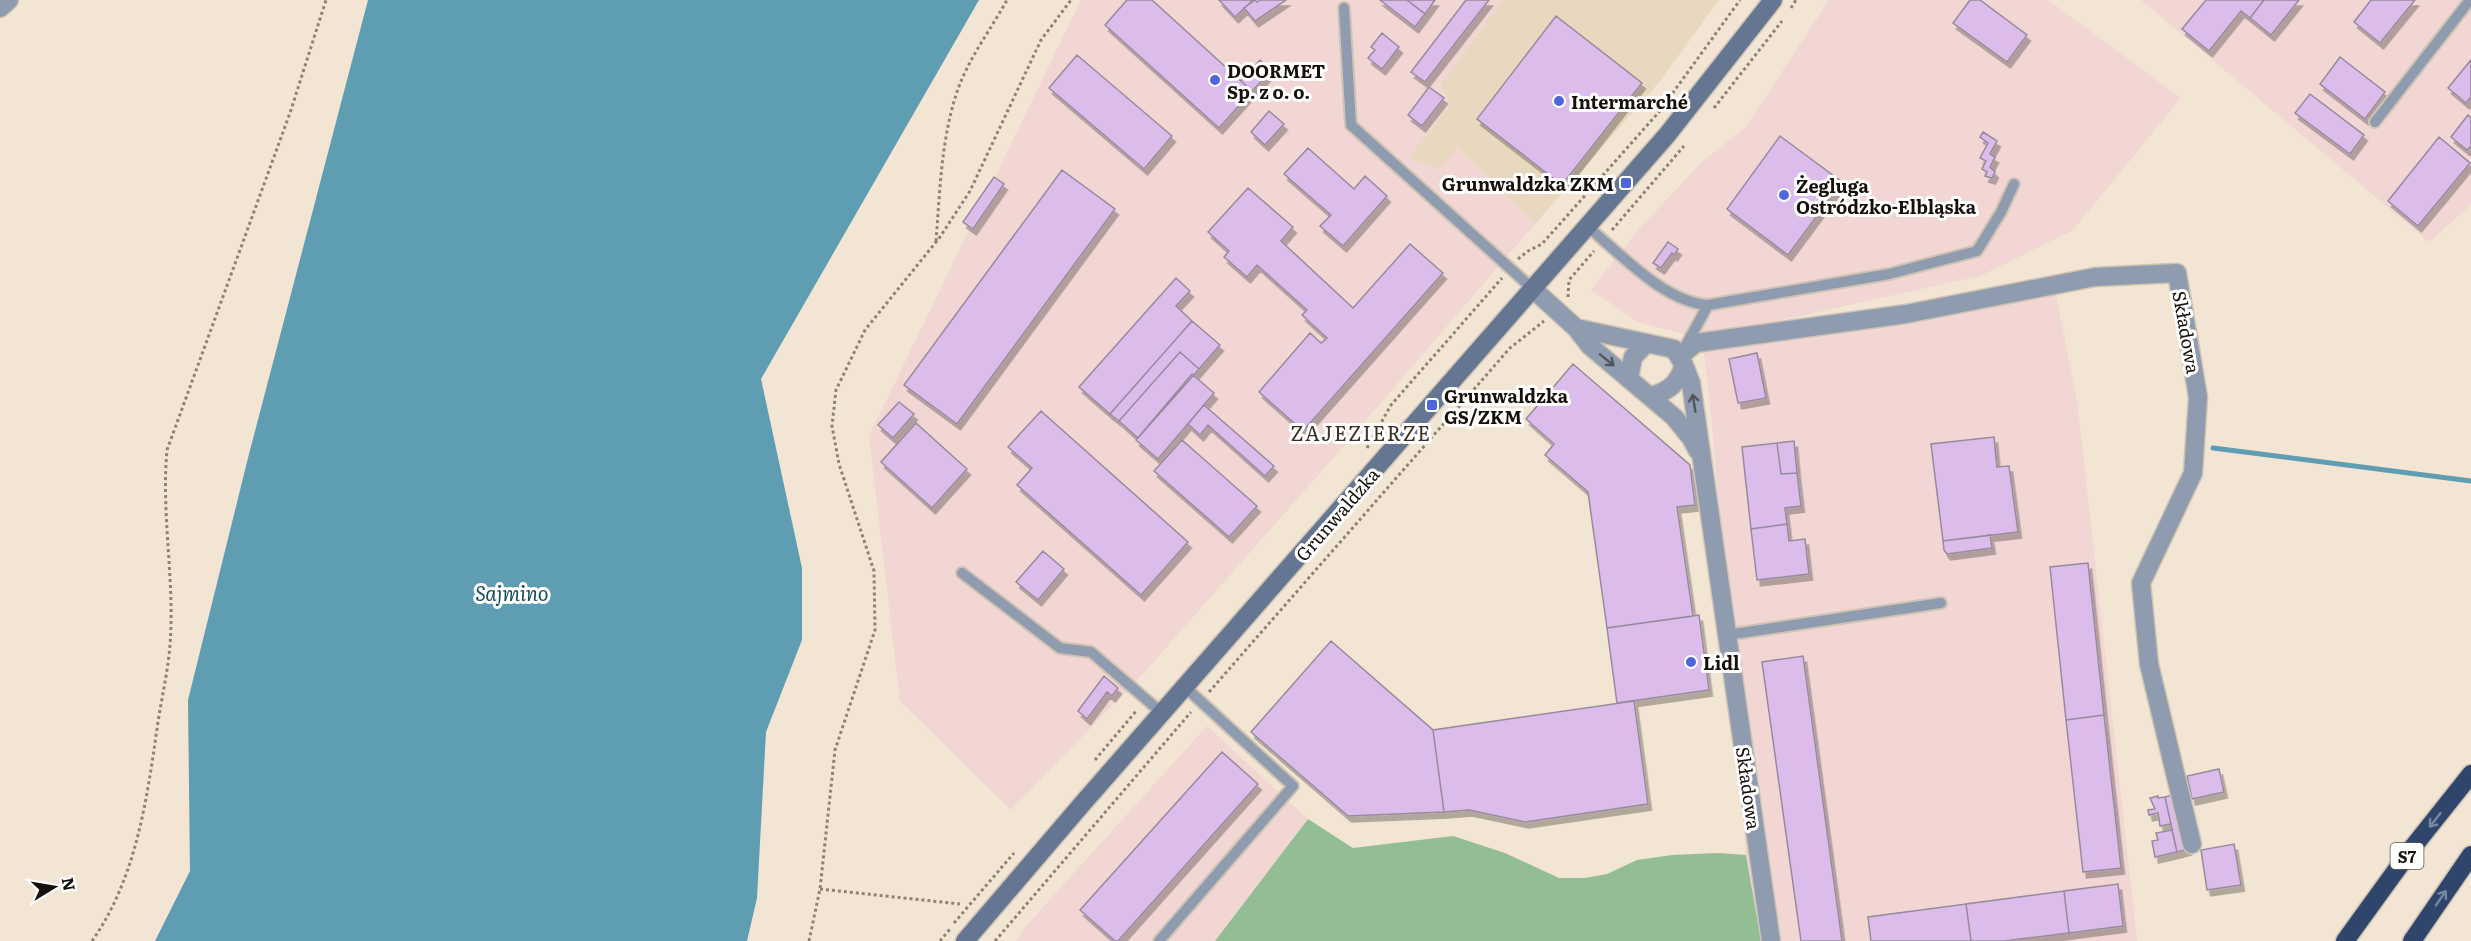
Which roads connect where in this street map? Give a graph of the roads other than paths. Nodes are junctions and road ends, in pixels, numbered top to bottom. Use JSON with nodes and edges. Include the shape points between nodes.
{"nodes":[{"id":1,"x":9,"y":0,"type":"edge"},
{"id":2,"x":1773,"y":0,"type":"edge"},
{"id":3,"x":2470,"y":0,"type":"edge"},
{"id":4,"x":0,"y":8,"type":"edge"},
{"id":5,"x":1344,"y":8,"type":"dead end"},
{"id":6,"x":2375,"y":122,"type":"dead end"},
{"id":7,"x":2014,"y":184,"type":"dead end"},
{"id":8,"x":1588,"y":227,"type":"junction"},
{"id":9,"x":1533,"y":289,"type":"junction"},
{"id":10,"x":1708,"y":305,"type":"junction"},
{"id":11,"x":1576,"y":328,"type":"junction"},
{"id":12,"x":1647,"y":342,"type":"junction"},
{"id":13,"x":1682,"y":360,"type":"junction"},
{"id":14,"x":1629,"y":378,"type":"junction"},
{"id":15,"x":1651,"y":396,"type":"junction"},
{"id":16,"x":1703,"y":461,"type":"junction"},
{"id":17,"x":962,"y":573,"type":"dead end"},
{"id":18,"x":1941,"y":603,"type":"dead end"},
{"id":19,"x":1727,"y":635,"type":"junction"},
{"id":20,"x":1185,"y":687,"type":"junction"},
{"id":21,"x":1162,"y":713,"type":"junction"},
{"id":22,"x":2471,"y":774,"type":"edge"},
{"id":23,"x":2192,"y":844,"type":"dead end"},
{"id":24,"x":2471,"y":855,"type":"edge"},
{"id":25,"x":965,"y":941,"type":"edge"},
{"id":26,"x":1159,"y":941,"type":"edge"},
{"id":27,"x":1771,"y":941,"type":"edge"},
{"id":28,"x":2345,"y":941,"type":"edge"},
{"id":29,"x":2412,"y":941,"type":"edge"}],
"edges":[{"from":1,"to":4,"type":"street"},
{"from":2,"to":8,"type":"main road","name":"Grunwaldzka","via":[[1679,121]]},
{"from":3,"to":6,"type":"lane"},
{"from":5,"to":9,"type":"lane","via":[[1351,125]]},
{"from":7,"to":10,"type":"lane","via":[[1977,251],[1889,274]]},
{"from":8,"to":9,"type":"main road","name":"Grunwaldzka"},
{"from":8,"to":10,"type":"lane","via":[[1664,289],[1694,304]]},
{"from":9,"to":11,"type":"street","name":"Składowa"},
{"from":9,"to":20,"type":"main road","name":"Grunwaldzka"},
{"from":10,"to":13,"type":"lane"},
{"from":11,"to":12,"type":"street"},
{"from":11,"to":14,"type":"street","name":"Składowa","one_way":true,"via":[[1590,346]]},
{"from":12,"to":13,"type":"street","via":[[1674,350]]},
{"from":12,"to":14,"type":"street","via":[[1633,357]]},
{"from":13,"to":15,"type":"street","name":"Składowa","via":[[1680,378],[1671,388]]},
{"from":16,"to":13,"type":"street","name":"Składowa","one_way":true,"via":[[1691,383]]},
{"from":13,"to":23,"type":"street","name":"Składowa","via":[[1696,343],[1906,314],[2095,277],[2177,273],[2198,397],[2193,473],[2141,583],[2149,664]]},
{"from":14,"to":15,"type":"street","name":"Składowa"},
{"from":15,"to":16,"type":"street","name":"Składowa","via":[[1691,438]]},
{"from":16,"to":19,"type":"street","name":"Składowa"},
{"from":17,"to":21,"type":"lane","via":[[1060,648],[1090,652]]},
{"from":18,"to":19,"type":"lane"},
{"from":19,"to":27,"type":"street","name":"Składowa"},
{"from":20,"to":21,"type":"main road","name":"Grunwaldzka"},
{"from":20,"to":26,"type":"lane","via":[[1293,786]]},
{"from":21,"to":25,"type":"main road","name":"Grunwaldzka"},
{"from":22,"to":28,"type":"highway","number":"S7","one_way":true},
{"from":29,"to":24,"type":"highway","one_way":true}]}
